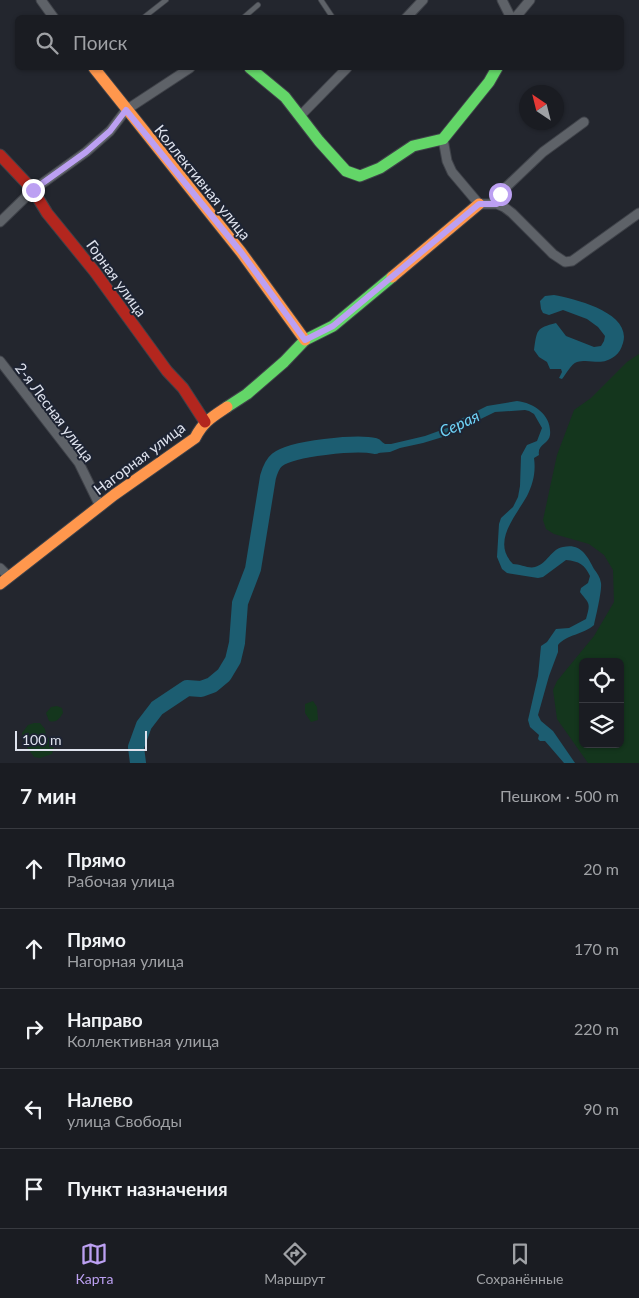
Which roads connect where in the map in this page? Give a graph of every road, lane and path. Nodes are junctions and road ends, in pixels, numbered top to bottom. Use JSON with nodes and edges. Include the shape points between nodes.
{"nodes":[{"id":1,"x":41,"y":0,"type":"edge"},
{"id":2,"x":166,"y":0,"type":"edge"},
{"id":3,"x":320,"y":0,"type":"edge"},
{"id":4,"x":423,"y":0,"type":"edge"},
{"id":5,"x":502,"y":0,"type":"edge"},
{"id":6,"x":530,"y":0,"type":"edge"},
{"id":7,"x":258,"y":5,"type":"dead end"},
{"id":8,"x":52,"y":15,"type":"edge"},
{"id":9,"x":147,"y":15,"type":"edge"},
{"id":10,"x":246,"y":15,"type":"edge"},
{"id":11,"x":331,"y":15,"type":"edge"},
{"id":12,"x":409,"y":15,"type":"edge"},
{"id":13,"x":510,"y":15,"type":"edge"},
{"id":14,"x":518,"y":15,"type":"edge"},
{"id":15,"x":96,"y":70,"type":"edge"},
{"id":16,"x":187,"y":70,"type":"edge"},
{"id":17,"x":252,"y":70,"type":"edge"},
{"id":18,"x":344,"y":70,"type":"edge"},
{"id":19,"x":496,"y":70,"type":"edge"},
{"id":20,"x":126,"y":110,"type":"junction"},
{"id":21,"x":300,"y":116,"type":"junction"},
{"id":22,"x":584,"y":122,"type":"dead end"},
{"id":23,"x":443,"y":139,"type":"junction"},
{"id":24,"x":0,"y":154,"type":"edge"},
{"id":25,"x":33,"y":190,"type":"junction"},
{"id":26,"x":479,"y":204,"type":"junction"},
{"id":27,"x":497,"y":204,"type":"junction"},
{"id":28,"x":639,"y":213,"type":"edge"},
{"id":29,"x":0,"y":222,"type":"edge"},
{"id":30,"x":305,"y":340,"type":"junction"},
{"id":31,"x":0,"y":361,"type":"edge"},
{"id":32,"x":205,"y":422,"type":"junction"},
{"id":33,"x":100,"y":506,"type":"junction"},
{"id":34,"x":0,"y":568,"type":"edge"},
{"id":35,"x":4,"y":581,"type":"edge"}],
"edges":[{"from":1,"to":8,"type":"street"},
{"from":2,"to":9,"type":"lane"},
{"from":3,"to":11,"type":"lane"},
{"from":4,"to":12,"type":"street"},
{"from":5,"to":13,"type":"street"},
{"from":6,"to":14,"type":"street"},
{"from":7,"to":10,"type":"lane"},
{"from":15,"to":20,"type":"street","name":"Коллективная улица"},
{"from":16,"to":20,"type":"street"},
{"from":17,"to":21,"type":"street","via":[[285,98]]},
{"from":18,"to":21,"type":"street"},
{"from":19,"to":23,"type":"street"},
{"from":20,"to":25,"type":"street","via":[[110,131],[86,152]]},
{"from":20,"to":30,"type":"street","name":"Коллективная улица","via":[[241,252]]},
{"from":21,"to":23,"type":"street","via":[[346,172],[360,176],[380,168],[413,146]]},
{"from":22,"to":27,"type":"street","via":[[543,152],[500,194]]},
{"from":23,"to":26,"type":"street","via":[[446,161],[452,172]]},
{"from":24,"to":25,"type":"street","name":"Горная улица"},
{"from":25,"to":29,"type":"street"},
{"from":25,"to":32,"type":"street","name":"Горная улица","via":[[47,213],[183,388]]},
{"from":26,"to":27,"type":"street"},
{"from":26,"to":30,"type":"street","name":"Нагорная улица","via":[[333,326]]},
{"from":27,"to":28,"type":"street","via":[[512,213],[553,254],[566,262],[572,261]]},
{"from":30,"to":32,"type":"street","name":"Нагорная улица","via":[[247,394]]},
{"from":31,"to":33,"type":"street","name":"2-я Лесная улица","via":[[79,463]]},
{"from":32,"to":33,"type":"street","name":"Нагорная улица","via":[[195,438]]},
{"from":33,"to":35,"type":"street","name":"Нагорная улица"},
{"from":34,"to":35,"type":"street"}]}
